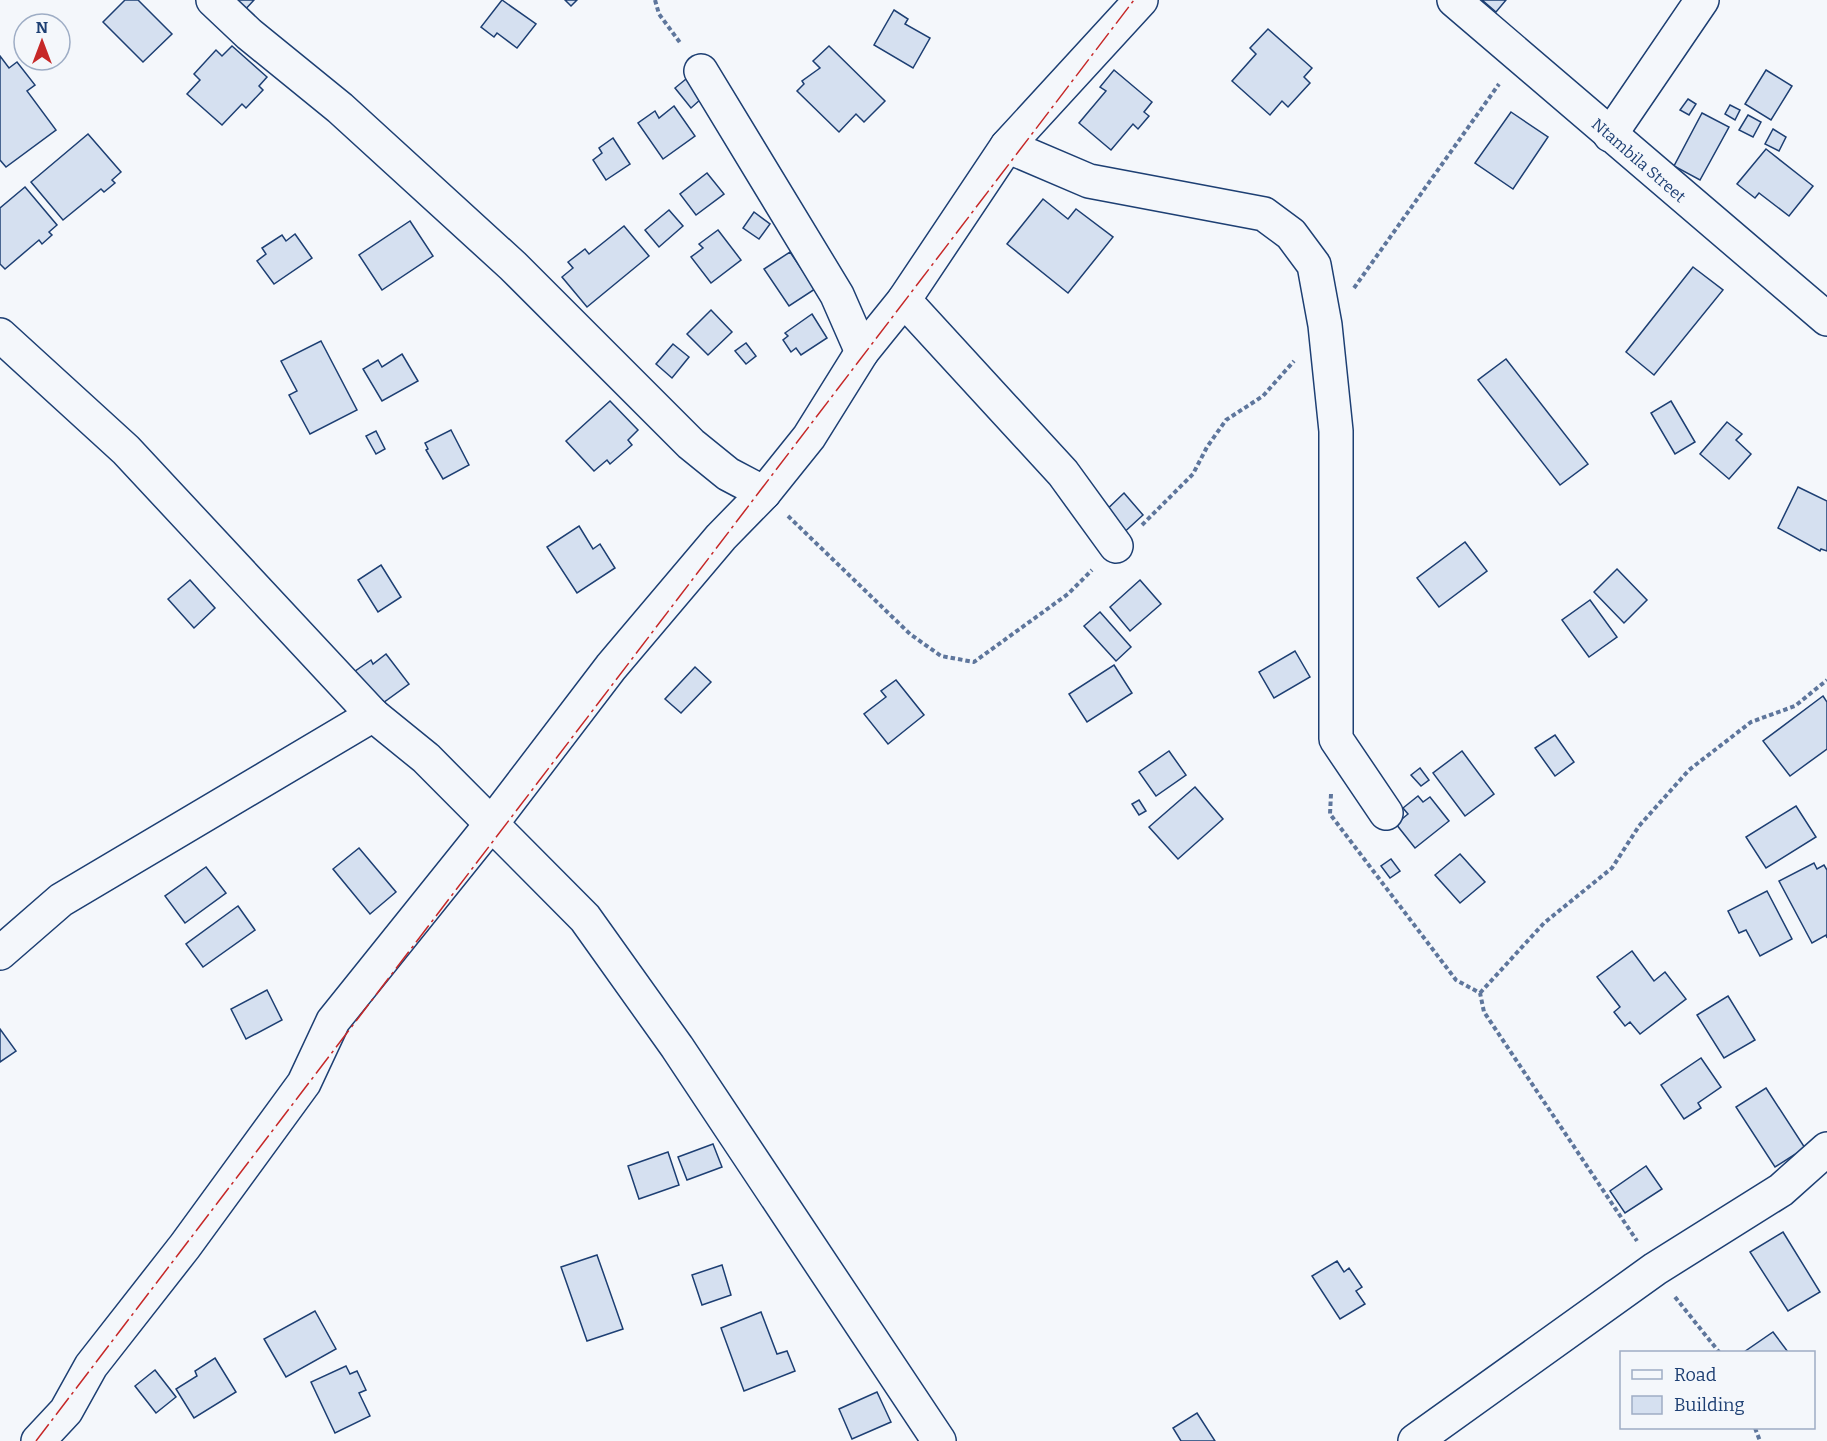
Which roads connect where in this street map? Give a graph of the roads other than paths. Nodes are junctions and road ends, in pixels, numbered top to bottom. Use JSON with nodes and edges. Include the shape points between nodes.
{"nodes":[{"id":1,"x":213,"y":0,"type":"edge"},
{"id":2,"x":1141,"y":0,"type":"edge"},
{"id":3,"x":1454,"y":0,"type":"edge"},
{"id":4,"x":1702,"y":0,"type":"edge"},
{"id":5,"x":701,"y":71,"type":"road end"},
{"id":6,"x":1610,"y":135,"type":"junction"},
{"id":7,"x":1007,"y":146,"type":"junction"},
{"id":8,"x":904,"y":300,"type":"junction"},
{"id":9,"x":1827,"y":319,"type":"edge"},
{"id":10,"x":0,"y":334,"type":"edge"},
{"id":11,"x":862,"y":352,"type":"junction"},
{"id":12,"x":764,"y":493,"type":"junction"},
{"id":13,"x":1116,"y":546,"type":"road end"},
{"id":14,"x":373,"y":715,"type":"junction"},
{"id":15,"x":1386,"y":813,"type":"dead end"},
{"id":16,"x":492,"y":823,"type":"junction"},
{"id":17,"x":0,"y":952,"type":"edge"},
{"id":18,"x":1827,"y":1149,"type":"edge"},
{"id":19,"x":38,"y":1441,"type":"edge"},
{"id":20,"x":939,"y":1441,"type":"edge"},
{"id":21,"x":1415,"y":1441,"type":"edge"}],
"edges":[{"from":1,"to":12,"type":"street","via":[[340,108],[513,266],[691,444],[728,474]]},
{"from":2,"to":7,"type":"street"},
{"from":3,"to":6,"type":"street","name":"Ntambila Street"},
{"from":4,"to":6,"type":"street"},
{"from":5,"to":11,"type":"street","via":[[837,295]]},
{"from":6,"to":9,"type":"street","name":"Ntambila Street"},
{"from":7,"to":8,"type":"street"},
{"from":7,"to":15,"type":"street","via":[[1089,181],[1264,214],[1291,234],[1314,265],[1325,325],[1336,431],[1336,739]]},
{"from":8,"to":11,"type":"street"},
{"from":8,"to":13,"type":"street","via":[[1063,473]]},
{"from":10,"to":14,"type":"street","via":[[126,450]]},
{"from":11,"to":12,"type":"street","via":[[809,437]]},
{"from":12,"to":16,"type":"street","via":[[721,537],[611,667]]},
{"from":14,"to":16,"type":"street","via":[[426,758]]},
{"from":14,"to":17,"type":"street","via":[[61,900]]},
{"from":16,"to":19,"type":"street","via":[[333,1021],[304,1083],[91,1366],[66,1411]]},
{"from":16,"to":20,"type":"street","via":[[585,918],[691,1066]]},
{"from":18,"to":21,"type":"street","via":[[1781,1190],[1655,1269]]}]}
